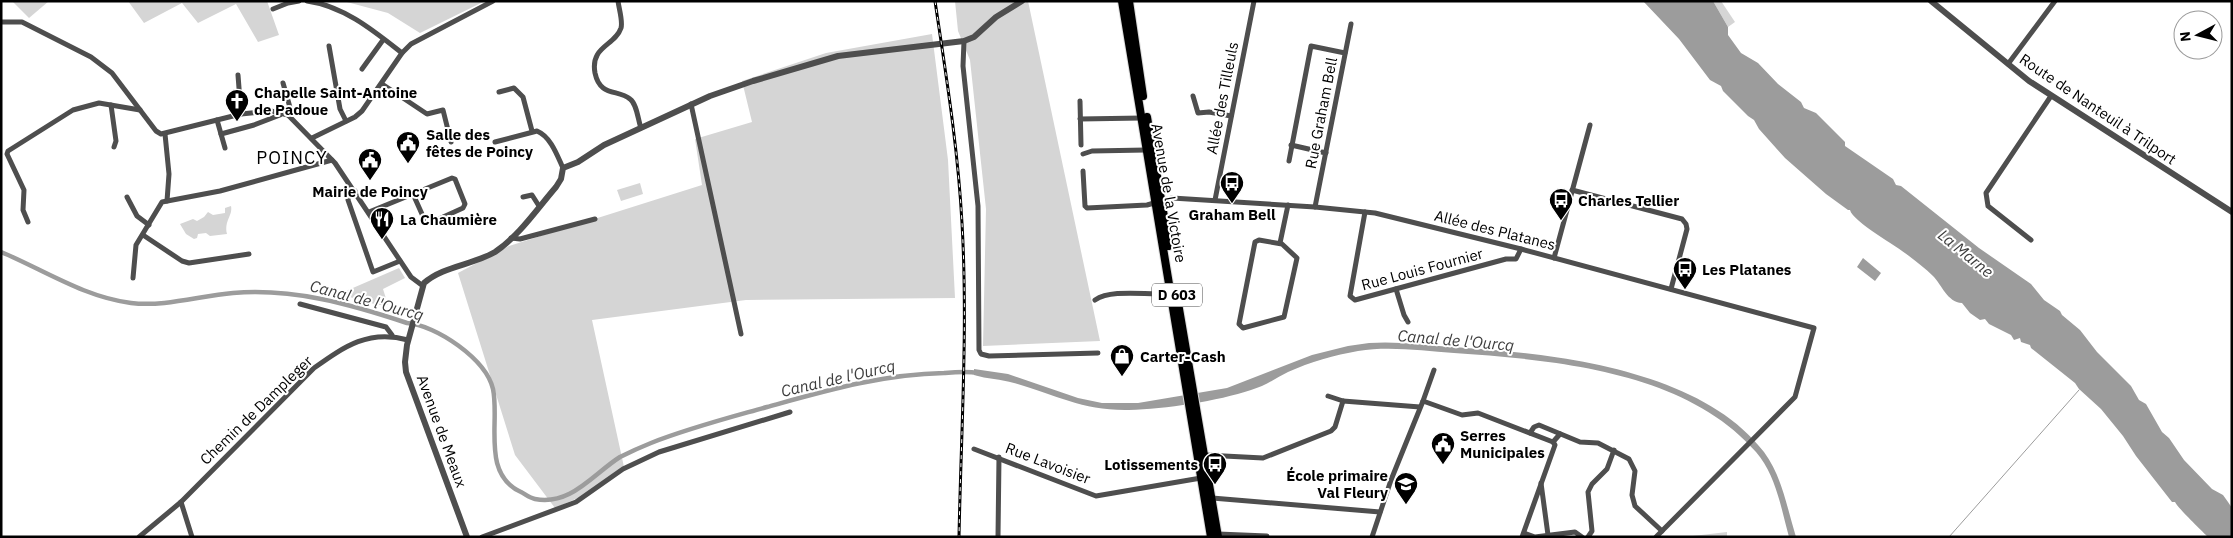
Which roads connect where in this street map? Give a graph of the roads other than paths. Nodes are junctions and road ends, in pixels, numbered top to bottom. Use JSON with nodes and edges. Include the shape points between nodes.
{"nodes":[{"id":1,"x":299,"y":1,"type":"edge"},
{"id":2,"x":307,"y":1,"type":"edge"},
{"id":3,"x":493,"y":1,"type":"edge"},
{"id":4,"x":618,"y":1,"type":"edge"},
{"id":5,"x":1022,"y":1,"type":"edge"},
{"id":6,"x":1122,"y":1,"type":"edge"},
{"id":7,"x":1128,"y":1,"type":"edge"},
{"id":8,"x":1254,"y":1,"type":"edge"},
{"id":9,"x":1931,"y":1,"type":"edge"},
{"id":10,"x":2056,"y":1,"type":"edge"},
{"id":11,"x":274,"y":9,"type":"dead end"},
{"id":12,"x":1,"y":22,"type":"edge"},
{"id":13,"x":1351,"y":24,"type":"dead end"},
{"id":14,"x":384,"y":40,"type":"junction"},
{"id":15,"x":964,"y":41,"type":"junction"},
{"id":16,"x":329,"y":46,"type":"dead end"},
{"id":17,"x":402,"y":53,"type":"junction"},
{"id":18,"x":1345,"y":53,"type":"junction"},
{"id":19,"x":2008,"y":64,"type":"junction"},
{"id":20,"x":362,"y":69,"type":"dead end"},
{"id":21,"x":238,"y":75,"type":"dead end"},
{"id":22,"x":283,"y":83,"type":"dead end"},
{"id":23,"x":382,"y":84,"type":"junction"},
{"id":24,"x":499,"y":92,"type":"dead end"},
{"id":25,"x":1193,"y":96,"type":"dead end"},
{"id":26,"x":2051,"y":96,"type":"junction"},
{"id":27,"x":1080,"y":101,"type":"dead end"},
{"id":28,"x":111,"y":104,"type":"junction"},
{"id":29,"x":691,"y":104,"type":"junction"},
{"id":30,"x":140,"y":110,"type":"junction"},
{"id":31,"x":282,"y":112,"type":"junction"},
{"id":32,"x":241,"y":114,"type":"junction"},
{"id":33,"x":288,"y":115,"type":"junction"},
{"id":34,"x":1231,"y":116,"type":"junction"},
{"id":35,"x":1142,"y":118,"type":"junction"},
{"id":36,"x":1080,"y":119,"type":"junction"},
{"id":37,"x":216,"y":120,"type":"junction"},
{"id":38,"x":346,"y":121,"type":"junction"},
{"id":39,"x":1590,"y":124,"type":"dead end"},
{"id":40,"x":640,"y":128,"type":"junction"},
{"id":41,"x":532,"y":131,"type":"junction"},
{"id":42,"x":165,"y":134,"type":"junction"},
{"id":43,"x":221,"y":134,"type":"junction"},
{"id":44,"x":312,"y":138,"type":"junction"},
{"id":45,"x":451,"y":142,"type":"dead end"},
{"id":46,"x":495,"y":142,"type":"dead end"},
{"id":47,"x":1081,"y":145,"type":"dead end"},
{"id":48,"x":1291,"y":146,"type":"junction"},
{"id":49,"x":114,"y":147,"type":"dead end"},
{"id":50,"x":225,"y":148,"type":"dead end"},
{"id":51,"x":1146,"y":150,"type":"junction"},
{"id":52,"x":1326,"y":153,"type":"junction"},
{"id":53,"x":1083,"y":154,"type":"dead end"},
{"id":54,"x":332,"y":160,"type":"junction"},
{"id":55,"x":1289,"y":161,"type":"dead end"},
{"id":56,"x":563,"y":168,"type":"junction"},
{"id":57,"x":1083,"y":171,"type":"dead end"},
{"id":58,"x":1572,"y":190,"type":"junction"},
{"id":59,"x":355,"y":191,"type":"junction"},
{"id":60,"x":413,"y":194,"type":"junction"},
{"id":61,"x":522,"y":197,"type":"dead end"},
{"id":62,"x":127,"y":198,"type":"dead end"},
{"id":63,"x":1215,"y":200,"type":"junction"},
{"id":64,"x":1158,"y":201,"type":"junction"},
{"id":65,"x":165,"y":202,"type":"junction"},
{"id":66,"x":1288,"y":205,"type":"junction"},
{"id":67,"x":539,"y":206,"type":"junction"},
{"id":68,"x":1315,"y":207,"type":"junction"},
{"id":69,"x":369,"y":212,"type":"junction"},
{"id":70,"x":1365,"y":212,"type":"junction"},
{"id":71,"x":2232,"y":212,"type":"edge"},
{"id":72,"x":596,"y":218,"type":"dead end"},
{"id":73,"x":28,"y":222,"type":"dead end"},
{"id":74,"x":149,"y":225,"type":"junction"},
{"id":75,"x":143,"y":234,"type":"junction"},
{"id":76,"x":511,"y":238,"type":"junction"},
{"id":77,"x":2031,"y":240,"type":"dead end"},
{"id":78,"x":1280,"y":243,"type":"junction"},
{"id":79,"x":1520,"y":249,"type":"junction"},
{"id":80,"x":249,"y":254,"type":"dead end"},
{"id":81,"x":1554,"y":258,"type":"junction"},
{"id":82,"x":400,"y":261,"type":"junction"},
{"id":83,"x":133,"y":278,"type":"dead end"},
{"id":84,"x":423,"y":286,"type":"junction"},
{"id":85,"x":1396,"y":289,"type":"junction"},
{"id":86,"x":1671,"y":289,"type":"junction"},
{"id":87,"x":1172,"y":293,"type":"junction"},
{"id":88,"x":1095,"y":300,"type":"dead end"},
{"id":89,"x":300,"y":304,"type":"dead end"},
{"id":90,"x":1408,"y":322,"type":"dead end"},
{"id":91,"x":741,"y":334,"type":"dead end"},
{"id":92,"x":392,"y":335,"type":"junction"},
{"id":93,"x":408,"y":340,"type":"junction"},
{"id":94,"x":1098,"y":352,"type":"dead end"},
{"id":95,"x":1434,"y":370,"type":"dead end"},
{"id":96,"x":1190,"y":391,"type":"junction"},
{"id":97,"x":1328,"y":396,"type":"dead end"},
{"id":98,"x":1343,"y":401,"type":"junction"},
{"id":99,"x":1423,"y":401,"type":"junction"},
{"id":100,"x":1194,"y":405,"type":"junction"},
{"id":101,"x":1420,"y":407,"type":"junction"},
{"id":102,"x":790,"y":412,"type":"dead end"},
{"id":103,"x":1530,"y":433,"type":"junction"},
{"id":104,"x":1560,"y":434,"type":"junction"},
{"id":105,"x":1553,"y":442,"type":"junction"},
{"id":106,"x":974,"y":449,"type":"dead end"},
{"id":107,"x":1614,"y":450,"type":"junction"},
{"id":108,"x":1205,"y":455,"type":"junction"},
{"id":109,"x":998,"y":457,"type":"junction"},
{"id":110,"x":1007,"y":460,"type":"junction"},
{"id":111,"x":998,"y":465,"type":"junction"},
{"id":112,"x":1201,"y":478,"type":"junction"},
{"id":113,"x":1541,"y":482,"type":"junction"},
{"id":114,"x":1212,"y":498,"type":"junction"},
{"id":115,"x":181,"y":502,"type":"junction"},
{"id":116,"x":1380,"y":512,"type":"junction"},
{"id":117,"x":1662,"y":531,"type":"junction"},
{"id":118,"x":1523,"y":535,"type":"edge"},
{"id":119,"x":1548,"y":535,"type":"junction"},
{"id":120,"x":1216,"y":536,"type":"edge"},
{"id":121,"x":1267,"y":536,"type":"edge"},
{"id":122,"x":138,"y":537,"type":"edge"},
{"id":123,"x":192,"y":537,"type":"edge"},
{"id":124,"x":467,"y":537,"type":"edge"},
{"id":125,"x":482,"y":537,"type":"edge"},
{"id":126,"x":998,"y":537,"type":"edge"},
{"id":127,"x":1372,"y":537,"type":"edge"},
{"id":128,"x":1582,"y":537,"type":"edge"},
{"id":129,"x":1588,"y":537,"type":"edge"},
{"id":130,"x":1656,"y":537,"type":"edge"}],
"edges":[{"from":1,"to":11,"type":"street"},
{"from":2,"to":14,"type":"street","via":[[345,13]]},
{"from":3,"to":17,"type":"street","via":[[422,37]]},
{"from":4,"to":40,"type":"street","via":[[622,26],[619,34],[602,47],[595,58],[595,72],[606,90],[634,103]]},
{"from":5,"to":15,"type":"street"},
{"from":6,"to":35,"type":"main road","name":"Avenue de la Victoire","number":"D 603"},
{"from":7,"to":64,"type":"main road","name":"Avenue de la Victoire","number":"D 603"},
{"from":8,"to":34,"type":"street","name":"Allée des Tilleuls"},
{"from":9,"to":19,"type":"street","name":"Route de Nanteuil à Trilport"},
{"from":10,"to":19,"type":"street"},
{"from":12,"to":30,"type":"street","via":[[22,22],[92,57],[112,73]]},
{"from":13,"to":18,"type":"street","name":"Rue Graham Bell"},
{"from":14,"to":17,"type":"street"},
{"from":14,"to":20,"type":"street"},
{"from":15,"to":29,"type":"street","via":[[838,56],[753,81]]},
{"from":15,"to":94,"type":"street","via":[[963,66],[978,206],[979,350],[989,356]]},
{"from":16,"to":38,"type":"street","via":[[340,110]]},
{"from":17,"to":23,"type":"street"},
{"from":18,"to":48,"type":"street","via":[[1311,46]]},
{"from":18,"to":52,"type":"street","name":"Rue Graham Bell"},
{"from":19,"to":26,"type":"street","name":"Route de Nanteuil à Trilport"},
{"from":21,"to":32,"type":"street"},
{"from":22,"to":33,"type":"street"},
{"from":23,"to":38,"type":"street","via":[[362,111]]},
{"from":23,"to":45,"type":"street","via":[[427,114],[443,110]]},
{"from":24,"to":41,"type":"street","via":[[514,88],[523,97]]},
{"from":25,"to":34,"type":"street","via":[[1198,113]]},
{"from":26,"to":71,"type":"street","name":"Route de Nanteuil à Trilport"},
{"from":26,"to":77,"type":"street","via":[[1986,193],[1988,206]]},
{"from":27,"to":36,"type":"street"},
{"from":28,"to":30,"type":"street"},
{"from":28,"to":49,"type":"street"},
{"from":28,"to":73,"type":"street","via":[[99,103],[72,110],[8,151],[24,190],[23,210]]},
{"from":29,"to":40,"type":"street"},
{"from":29,"to":91,"type":"street"},
{"from":30,"to":42,"type":"street","via":[[156,131]]},
{"from":31,"to":32,"type":"street"},
{"from":31,"to":33,"type":"street"},
{"from":31,"to":43,"type":"street","via":[[254,125]]},
{"from":32,"to":37,"type":"street"},
{"from":33,"to":44,"type":"street"},
{"from":34,"to":63,"type":"street","name":"Allée des Tilleuls"},
{"from":35,"to":36,"type":"street"},
{"from":35,"to":51,"type":"main road","name":"Avenue de la Victoire","number":"D 603"},
{"from":36,"to":47,"type":"street"},
{"from":37,"to":42,"type":"street"},
{"from":37,"to":43,"type":"street"},
{"from":38,"to":44,"type":"street"},
{"from":39,"to":58,"type":"street"},
{"from":40,"to":56,"type":"street"},
{"from":41,"to":46,"type":"street"},
{"from":41,"to":56,"type":"street","via":[[542,133],[556,151]]},
{"from":42,"to":65,"type":"street","via":[[170,174]]},
{"from":43,"to":50,"type":"street"},
{"from":44,"to":54,"type":"street"},
{"from":48,"to":52,"type":"street"},
{"from":48,"to":55,"type":"street"},
{"from":51,"to":53,"type":"street"},
{"from":51,"to":64,"type":"main road","name":"Avenue de la Victoire","number":"D 603"},
{"from":52,"to":68,"type":"street","name":"Rue Graham Bell"},
{"from":54,"to":59,"type":"street"},
{"from":54,"to":65,"type":"street","via":[[220,191]]},
{"from":56,"to":67,"type":"street","via":[[561,179]]},
{"from":57,"to":64,"type":"street","name":"Allée des Platanes","via":[[1087,208],[1147,205]]},
{"from":58,"to":81,"type":"street"},
{"from":58,"to":86,"type":"street","via":[[1682,219],[1687,229]]},
{"from":59,"to":69,"type":"street"},
{"from":59,"to":82,"type":"street","via":[[348,200],[373,272]]},
{"from":60,"to":60,"type":"street","via":[[452,178],[466,204],[426,223]]},
{"from":60,"to":69,"type":"street"},
{"from":61,"to":67,"type":"street","via":[[532,195]]},
{"from":62,"to":74,"type":"street","via":[[137,216]]},
{"from":63,"to":64,"type":"street","name":"Allée des Platanes"},
{"from":63,"to":66,"type":"street","name":"Allée des Platanes"},
{"from":64,"to":87,"type":"main road","name":"Avenue de la Victoire","number":"D 603"},
{"from":64,"to":96,"type":"main road","name":"Avenue de la Victoire","number":"D 603"},
{"from":65,"to":74,"type":"street","via":[[156,209]]},
{"from":66,"to":68,"type":"street","name":"Allée des Platanes"},
{"from":66,"to":78,"type":"street"},
{"from":67,"to":76,"type":"street"},
{"from":68,"to":70,"type":"street","name":"Allée des Platanes"},
{"from":69,"to":82,"type":"street"},
{"from":70,"to":79,"type":"street","name":"Allée des Platanes"},
{"from":70,"to":85,"type":"street","name":"Rue Louis Fournier","via":[[1350,296],[1355,300]]},
{"from":72,"to":76,"type":"street","via":[[520,239]]},
{"from":74,"to":75,"type":"street"},
{"from":75,"to":80,"type":"street","via":[[189,263]]},
{"from":75,"to":83,"type":"street","via":[[136,244]]},
{"from":76,"to":84,"type":"street","via":[[495,252],[431,277]]},
{"from":78,"to":78,"type":"street","via":[[1255,242],[1239,324],[1243,328],[1284,317],[1297,258]]},
{"from":79,"to":81,"type":"street","name":"Allée des Platanes"},
{"from":79,"to":85,"type":"street","name":"Rue Louis Fournier","via":[[1516,259]]},
{"from":81,"to":86,"type":"street","name":"Allée des Platanes"},
{"from":82,"to":84,"type":"street","via":[[411,277]]},
{"from":84,"to":93,"type":"street","name":"Avenue de Meaux"},
{"from":85,"to":90,"type":"street"},
{"from":86,"to":117,"type":"street","name":"Allée des Platanes","via":[[1814,328],[1795,397]]},
{"from":87,"to":88,"type":"street","via":[[1130,294]]},
{"from":87,"to":96,"type":"main road","name":"Avenue de la Victoire","number":"D 603"},
{"from":89,"to":92,"type":"street","via":[[386,328]]},
{"from":92,"to":93,"type":"street","name":"Chemin de Dampleger"},
{"from":92,"to":115,"type":"street","name":"Chemin de Dampleger","via":[[358,341],[314,368]]},
{"from":93,"to":124,"type":"street","name":"Avenue de Meaux","via":[[406,372]]},
{"from":95,"to":99,"type":"street"},
{"from":96,"to":100,"type":"main road","name":"Avenue de la Victoire","number":"D 603"},
{"from":97,"to":98,"type":"street"},
{"from":98,"to":101,"type":"street"},
{"from":98,"to":108,"type":"street","via":[[1331,430],[1266,457]]},
{"from":99,"to":101,"type":"street"},
{"from":99,"to":103,"type":"street","via":[[1462,415],[1476,412]]},
{"from":100,"to":108,"type":"main road","name":"Avenue de la Victoire","number":"D 603"},
{"from":100,"to":112,"type":"main road","name":"Avenue de la Victoire","number":"D 603"},
{"from":101,"to":116,"type":"street"},
{"from":102,"to":125,"type":"street","via":[[659,452],[623,469],[576,502]]},
{"from":103,"to":104,"type":"street","via":[[1539,425]]},
{"from":103,"to":105,"type":"street"},
{"from":104,"to":105,"type":"street"},
{"from":104,"to":107,"type":"street"},
{"from":105,"to":113,"type":"street","via":[[1555,445]]},
{"from":106,"to":109,"type":"street","name":"Rue Lavoisier"},
{"from":107,"to":117,"type":"street","via":[[1634,466],[1632,499],[1635,506]]},
{"from":107,"to":129,"type":"street","via":[[1607,469],[1588,492],[1592,531]]},
{"from":108,"to":114,"type":"main road","name":"Avenue de la Victoire","number":"D 603"},
{"from":109,"to":110,"type":"street","name":"Rue Lavoisier"},
{"from":109,"to":111,"type":"street"},
{"from":110,"to":111,"type":"street"},
{"from":110,"to":112,"type":"street","name":"Rue Lavoisier","via":[[1096,496]]},
{"from":111,"to":126,"type":"street"},
{"from":112,"to":120,"type":"main road","name":"Avenue de la Victoire","number":"D 603"},
{"from":113,"to":118,"type":"street"},
{"from":113,"to":119,"type":"street"},
{"from":114,"to":116,"type":"street"},
{"from":114,"to":120,"type":"main road","name":"Avenue de la Victoire","number":"D 603"},
{"from":115,"to":122,"type":"street","name":"Chemin de Dampleger"},
{"from":115,"to":123,"type":"street"},
{"from":116,"to":127,"type":"street"},
{"from":117,"to":130,"type":"street"},
{"from":118,"to":119,"type":"street"},
{"from":119,"to":128,"type":"street","via":[[1576,532]]},
{"from":120,"to":121,"type":"street"}]}
